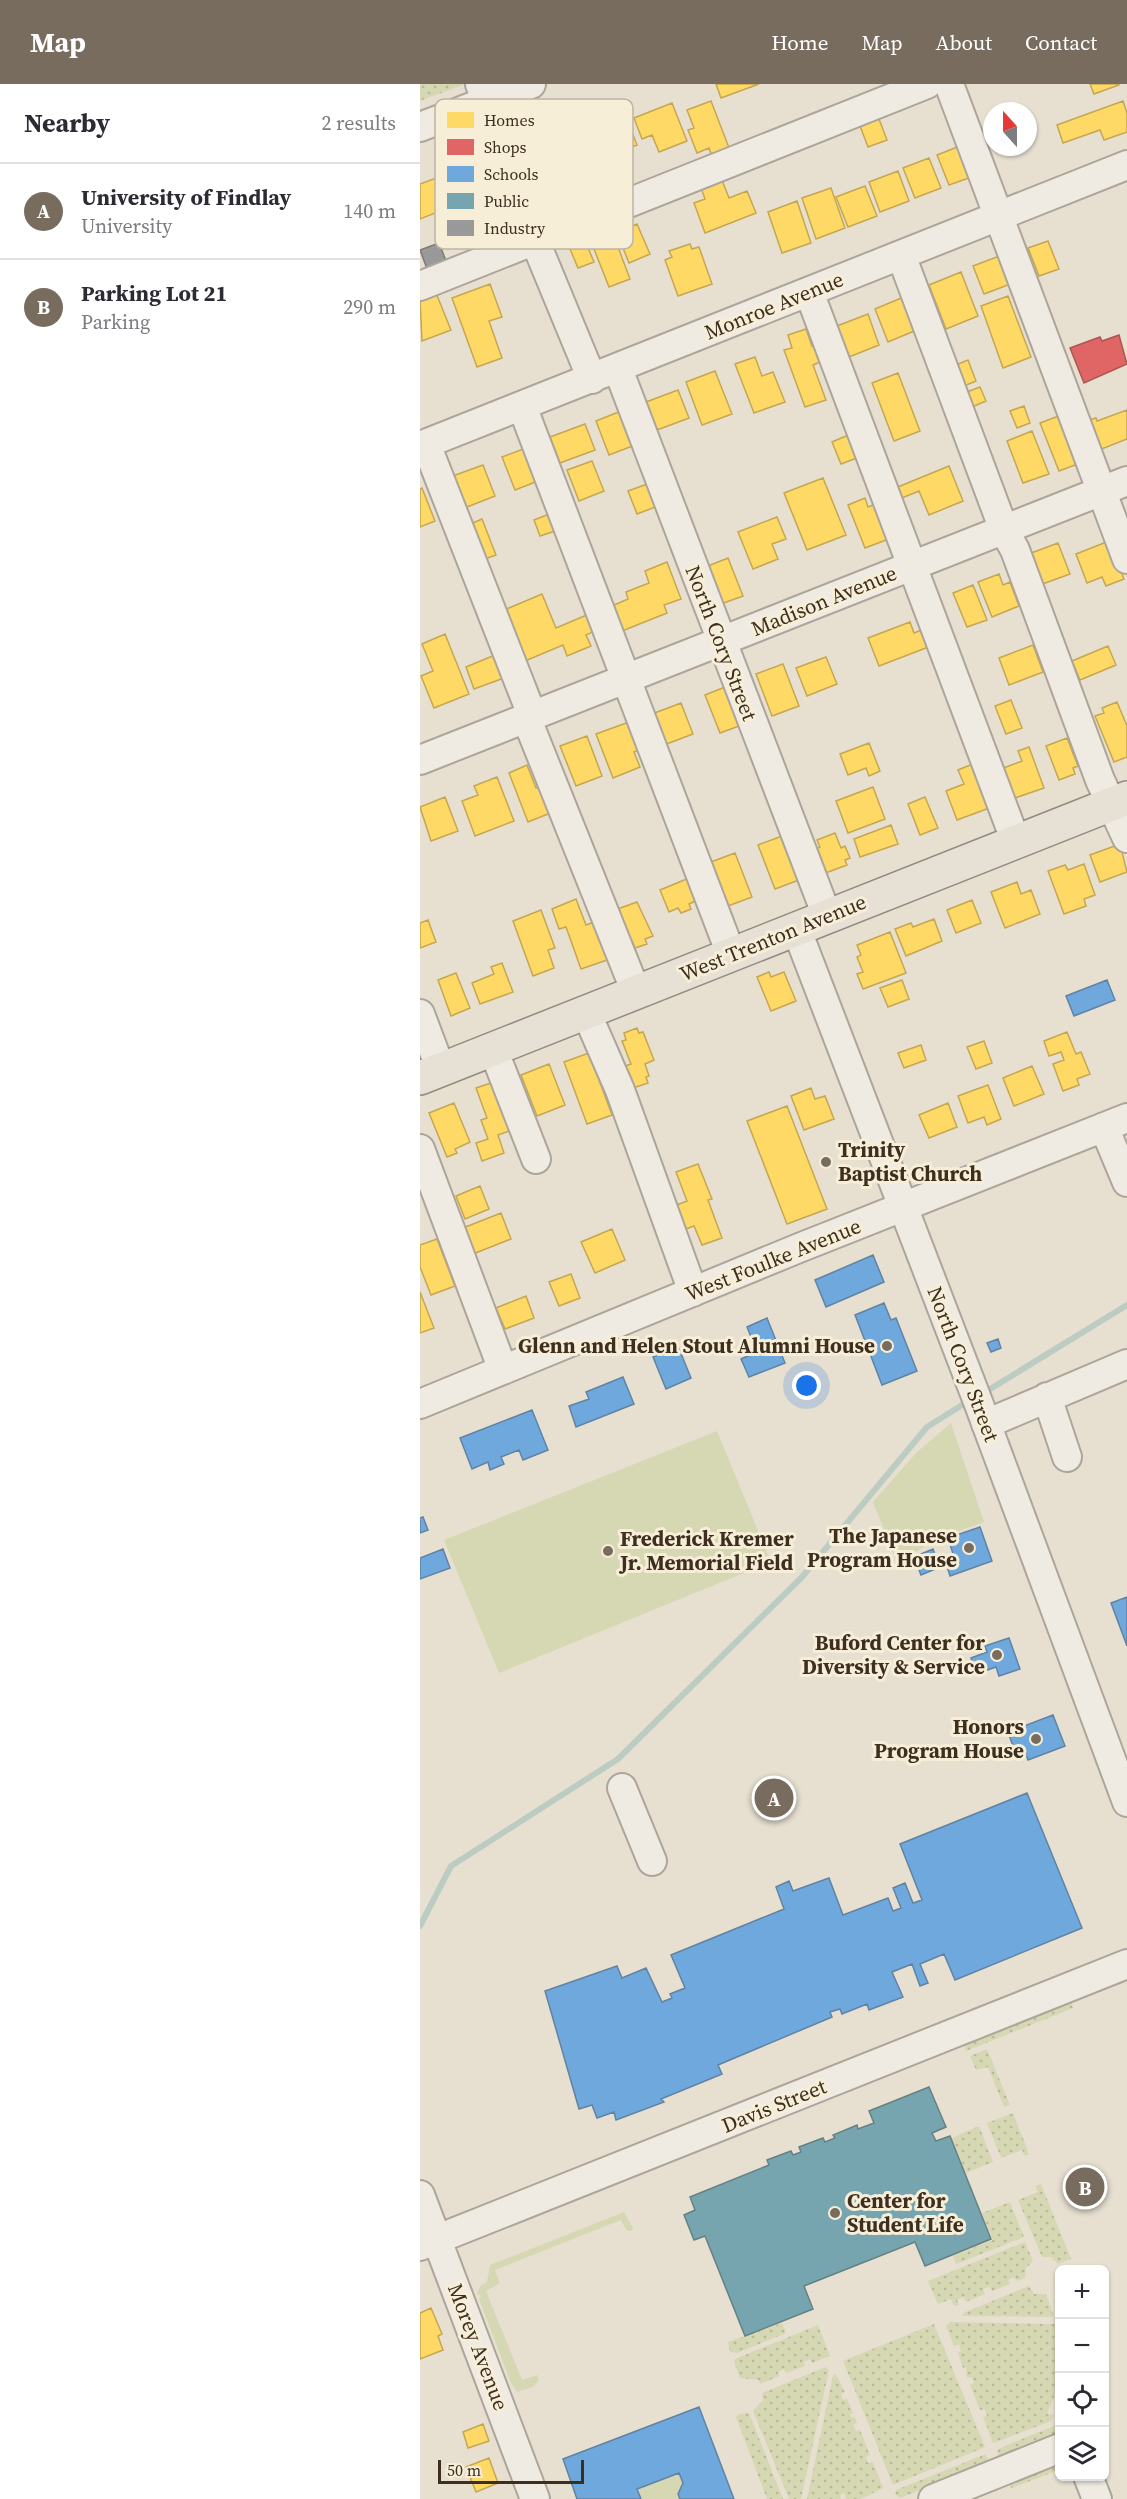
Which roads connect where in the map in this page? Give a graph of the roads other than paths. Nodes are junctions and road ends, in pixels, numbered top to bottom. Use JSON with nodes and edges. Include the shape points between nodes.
{"nodes":[{"id":1,"x":531,"y":84,"type":"edge"},
{"id":2,"x":927,"y":84,"type":"edge"},
{"id":3,"x":949,"y":84,"type":"edge"},
{"id":4,"x":483,"y":92,"type":"edge"},
{"id":5,"x":435,"y":119,"type":"edge"},
{"id":6,"x":420,"y":127,"type":"edge"},
{"id":7,"x":1127,"y":165,"type":"edge"},
{"id":8,"x":633,"y":202,"type":"edge"},
{"id":9,"x":999,"y":216,"type":"junction"},
{"id":10,"x":515,"y":249,"type":"edge"},
{"id":11,"x":539,"y":249,"type":"edge"},
{"id":12,"x":901,"y":255,"type":"junction"},
{"id":13,"x":420,"y":286,"type":"edge"},
{"id":14,"x":809,"y":292,"type":"junction"},
{"id":15,"x":605,"y":374,"type":"junction"},
{"id":16,"x":522,"y":406,"type":"junction"},
{"id":17,"x":423,"y":445,"type":"edge"},
{"id":18,"x":1127,"y":481,"type":"edge"},
{"id":19,"x":1101,"y":492,"type":"junction"},
{"id":20,"x":1004,"y":530,"type":"junction"},
{"id":21,"x":1127,"y":558,"type":"edge"},
{"id":22,"x":912,"y":566,"type":"junction"},
{"id":23,"x":721,"y":642,"type":"junction"},
{"id":24,"x":625,"y":679,"type":"junction"},
{"id":25,"x":529,"y":716,"type":"junction"},
{"id":26,"x":420,"y":760,"type":"edge"},
{"id":27,"x":1119,"y":802,"type":"edge"},
{"id":28,"x":1127,"y":837,"type":"edge"},
{"id":29,"x":1016,"y":843,"type":"junction"},
{"id":30,"x":827,"y":916,"type":"junction"},
{"id":31,"x":796,"y":928,"type":"junction"},
{"id":32,"x":730,"y":954,"type":"junction"},
{"id":33,"x":636,"y":992,"type":"junction"},
{"id":34,"x":586,"y":1012,"type":"junction"},
{"id":35,"x":420,"y":1014,"type":"edge"},
{"id":36,"x":493,"y":1049,"type":"junction"},
{"id":37,"x":430,"y":1074,"type":"edge"},
{"id":38,"x":1116,"y":1123,"type":"edge"},
{"id":39,"x":420,"y":1149,"type":"edge"},
{"id":40,"x":536,"y":1159,"type":"dead end"},
{"id":41,"x":1127,"y":1182,"type":"edge"},
{"id":42,"x":904,"y":1208,"type":"junction"},
{"id":43,"x":693,"y":1292,"type":"junction"},
{"id":44,"x":1127,"y":1364,"type":"edge"},
{"id":45,"x":503,"y":1370,"type":"junction"},
{"id":46,"x":1047,"y":1397,"type":"junction"},
{"id":47,"x":420,"y":1404,"type":"edge"},
{"id":48,"x":983,"y":1415,"type":"junction"},
{"id":49,"x":1067,"y":1457,"type":"dead end"},
{"id":50,"x":622,"y":1788,"type":"dead end"},
{"id":51,"x":1127,"y":1802,"type":"edge"},
{"id":52,"x":652,"y":1861,"type":"dead end"},
{"id":53,"x":1127,"y":1964,"type":"edge"},
{"id":54,"x":420,"y":2195,"type":"edge"},
{"id":55,"x":428,"y":2242,"type":"edge"},
{"id":56,"x":1055,"y":2450,"type":"edge"},
{"id":57,"x":1090,"y":2481,"type":"edge"},
{"id":58,"x":947,"y":2496,"type":"edge"},
{"id":59,"x":535,"y":2499,"type":"edge"},
{"id":60,"x":1096,"y":2499,"type":"edge"}],
"edges":[{"from":1,"to":4,"type":"street"},
{"from":2,"to":8,"type":"street"},
{"from":3,"to":9,"type":"street"},
{"from":5,"to":6,"type":"street"},
{"from":7,"to":9,"type":"street","name":"Monroe Avenue"},
{"from":9,"to":12,"type":"street","name":"Monroe Avenue"},
{"from":9,"to":19,"type":"street"},
{"from":10,"to":13,"type":"street"},
{"from":11,"to":15,"type":"street","name":"North Cory Street"},
{"from":12,"to":14,"type":"street","name":"Monroe Avenue"},
{"from":12,"to":20,"type":"street"},
{"from":14,"to":15,"type":"street","name":"Monroe Avenue"},
{"from":14,"to":22,"type":"street"},
{"from":15,"to":16,"type":"street","name":"Monroe Avenue"},
{"from":15,"to":23,"type":"street","name":"North Cory Street"},
{"from":16,"to":17,"type":"street","name":"Monroe Avenue"},
{"from":16,"to":24,"type":"street"},
{"from":17,"to":25,"type":"street"},
{"from":18,"to":19,"type":"street","name":"Madison Avenue"},
{"from":19,"to":20,"type":"street","name":"Madison Avenue"},
{"from":19,"to":21,"type":"street"},
{"from":20,"to":22,"type":"street","name":"Madison Avenue"},
{"from":20,"to":27,"type":"street","via":[[1015,550],[1100,780]]},
{"from":22,"to":23,"type":"street","name":"Madison Avenue"},
{"from":22,"to":29,"type":"street"},
{"from":23,"to":24,"type":"street","name":"Madison Avenue"},
{"from":23,"to":30,"type":"street","name":"North Cory Street"},
{"from":24,"to":25,"type":"street","name":"Madison Avenue"},
{"from":24,"to":32,"type":"street"},
{"from":25,"to":26,"type":"street","name":"Madison Avenue"},
{"from":25,"to":33,"type":"street"},
{"from":27,"to":28,"type":"street"},
{"from":27,"to":29,"type":"main road","name":"West Trenton Avenue"},
{"from":29,"to":30,"type":"main road","name":"West Trenton Avenue"},
{"from":30,"to":31,"type":"main road","name":"West Trenton Avenue"},
{"from":31,"to":32,"type":"main road","name":"West Trenton Avenue"},
{"from":31,"to":42,"type":"street","name":"North Cory Street"},
{"from":32,"to":33,"type":"main road","name":"West Trenton Avenue"},
{"from":33,"to":34,"type":"main road","name":"West Trenton Avenue"},
{"from":34,"to":36,"type":"main road","name":"West Trenton Avenue"},
{"from":34,"to":43,"type":"street","via":[[620,1090]]},
{"from":35,"to":37,"type":"street"},
{"from":36,"to":37,"type":"main road","name":"West Trenton Avenue"},
{"from":36,"to":40,"type":"street"},
{"from":38,"to":41,"type":"street"},
{"from":38,"to":42,"type":"street","name":"West Foulke Avenue"},
{"from":39,"to":45,"type":"street"},
{"from":42,"to":43,"type":"street","name":"West Foulke Avenue"},
{"from":42,"to":48,"type":"street","name":"North Cory Street"},
{"from":43,"to":45,"type":"street","name":"West Foulke Avenue"},
{"from":44,"to":46,"type":"street"},
{"from":45,"to":47,"type":"street","name":"West Foulke Avenue"},
{"from":46,"to":48,"type":"street"},
{"from":46,"to":49,"type":"street"},
{"from":48,"to":51,"type":"street","name":"North Cory Street"},
{"from":50,"to":52,"type":"street"},
{"from":53,"to":55,"type":"street","name":"Davis Street"},
{"from":54,"to":55,"type":"street","name":"Morey Avenue"},
{"from":55,"to":59,"type":"street","name":"Morey Avenue"},
{"from":56,"to":58,"type":"street"},
{"from":57,"to":60,"type":"street"}]}
